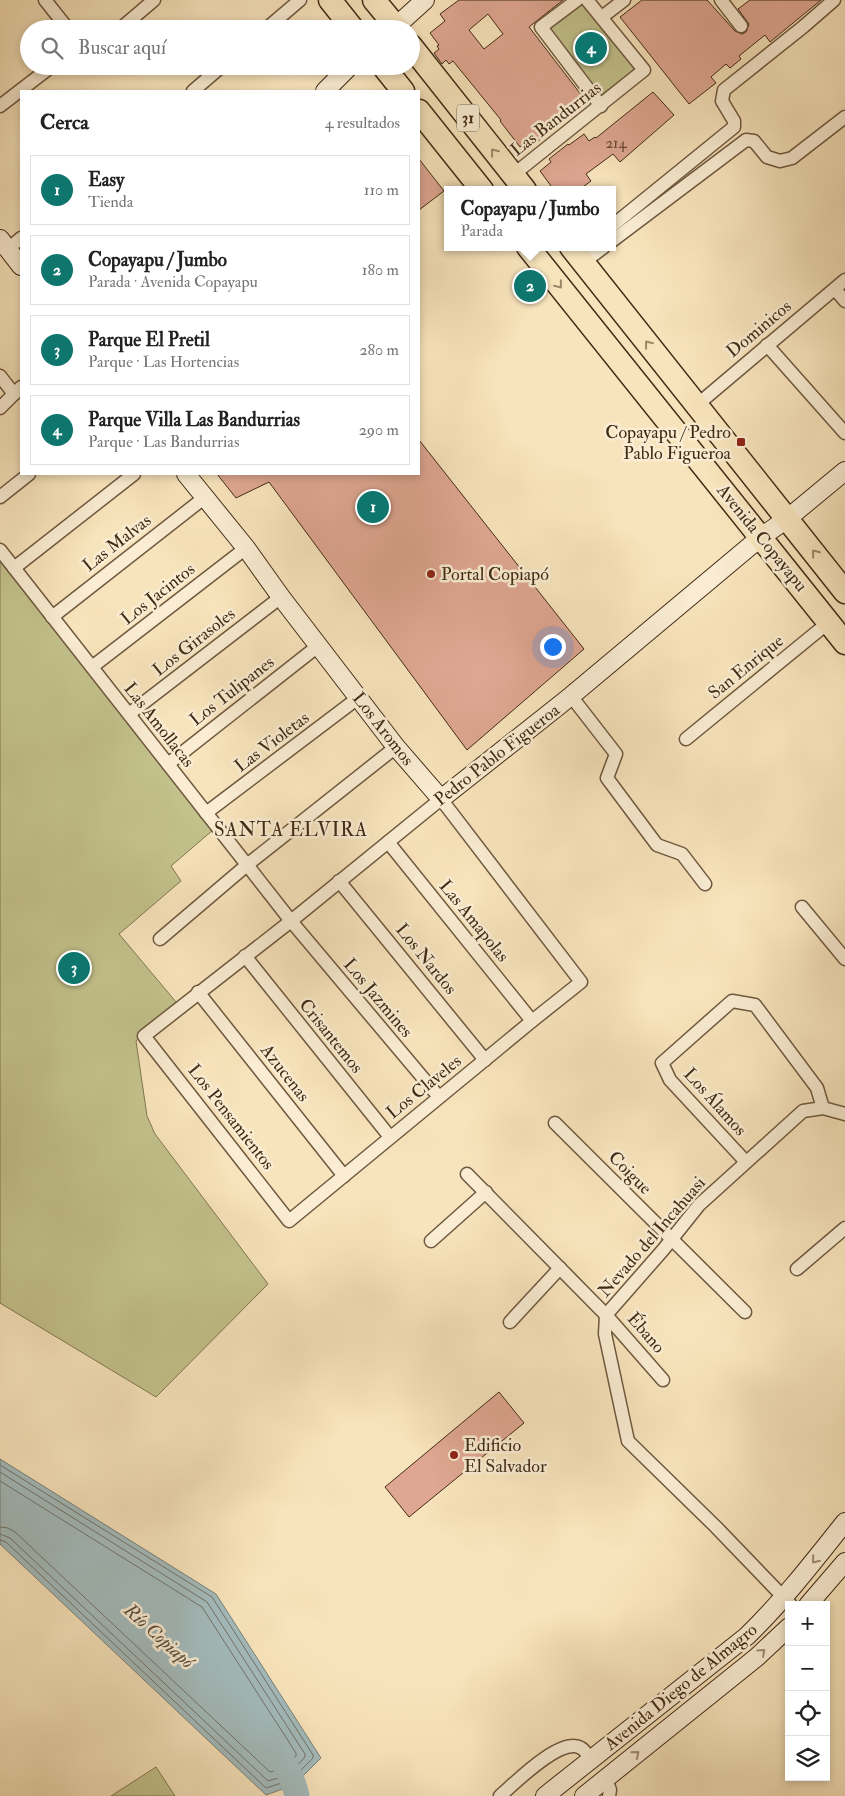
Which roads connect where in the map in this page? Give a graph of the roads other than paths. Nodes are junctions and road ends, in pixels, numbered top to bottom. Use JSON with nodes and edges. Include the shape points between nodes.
{"nodes":[{"id":1,"x":45,"y":0,"type":"edge"},
{"id":2,"x":154,"y":0,"type":"edge"},
{"id":3,"x":300,"y":0,"type":"edge"},
{"id":4,"x":330,"y":0,"type":"edge"},
{"id":5,"x":374,"y":0,"type":"edge"},
{"id":6,"x":425,"y":0,"type":"edge"},
{"id":7,"x":577,"y":0,"type":"edge"},
{"id":8,"x":588,"y":0,"type":"edge"},
{"id":9,"x":624,"y":0,"type":"edge"},
{"id":10,"x":721,"y":0,"type":"edge"},
{"id":11,"x":834,"y":0,"type":"edge"},
{"id":12,"x":602,"y":17,"type":"junction"},
{"id":13,"x":61,"y":20,"type":"edge"},
{"id":14,"x":131,"y":20,"type":"edge"},
{"id":15,"x":277,"y":20,"type":"edge"},
{"id":16,"x":346,"y":20,"type":"edge"},
{"id":17,"x":390,"y":20,"type":"edge"},
{"id":18,"x":404,"y":20,"type":"edge"},
{"id":19,"x":741,"y":26,"type":"dead end"},
{"id":20,"x":420,"y":57,"type":"edge"},
{"id":21,"x":40,"y":75,"type":"edge"},
{"id":22,"x":212,"y":75,"type":"edge"},
{"id":23,"x":341,"y":75,"type":"edge"},
{"id":24,"x":390,"y":75,"type":"edge"},
{"id":25,"x":21,"y":90,"type":"edge"},
{"id":26,"x":194,"y":90,"type":"edge"},
{"id":27,"x":326,"y":90,"type":"edge"},
{"id":28,"x":402,"y":90,"type":"edge"},
{"id":29,"x":20,"y":91,"type":"edge"},
{"id":30,"x":0,"y":106,"type":"edge"},
{"id":31,"x":601,"y":106,"type":"junction"},
{"id":32,"x":420,"y":112,"type":"edge"},
{"id":33,"x":845,"y":117,"type":"edge"},
{"id":34,"x":519,"y":182,"type":"edge"},
{"id":35,"x":479,"y":186,"type":"edge"},
{"id":36,"x":616,"y":223,"type":"edge"},
{"id":37,"x":20,"y":238,"type":"edge"},
{"id":38,"x":616,"y":238,"type":"edge"},
{"id":39,"x":4,"y":244,"type":"edge"},
{"id":40,"x":531,"y":251,"type":"edge"},
{"id":41,"x":579,"y":253,"type":"edge"},
{"id":42,"x":20,"y":265,"type":"edge"},
{"id":43,"x":840,"y":284,"type":"edge"},
{"id":44,"x":845,"y":301,"type":"edge"},
{"id":45,"x":767,"y":345,"type":"junction"},
{"id":46,"x":669,"y":370,"type":"junction"},
{"id":47,"x":0,"y":376,"type":"edge"},
{"id":48,"x":18,"y":390,"type":"edge"},
{"id":49,"x":643,"y":391,"type":"junction"},
{"id":50,"x":697,"y":405,"type":"junction"},
{"id":51,"x":0,"y":408,"type":"edge"},
{"id":52,"x":845,"y":433,"type":"edge"},
{"id":53,"x":845,"y":470,"type":"edge"},
{"id":54,"x":28,"y":475,"type":"edge"},
{"id":55,"x":133,"y":475,"type":"edge"},
{"id":56,"x":187,"y":475,"type":"edge"},
{"id":57,"x":0,"y":497,"type":"edge"},
{"id":58,"x":204,"y":498,"type":"junction"},
{"id":59,"x":787,"y":519,"type":"junction"},
{"id":60,"x":760,"y":537,"type":"junction"},
{"id":61,"x":246,"y":548,"type":"junction"},
{"id":62,"x":0,"y":550,"type":"edge"},
{"id":63,"x":14,"y":568,"type":"junction"},
{"id":64,"x":845,"y":592,"type":"edge"},
{"id":65,"x":281,"y":597,"type":"junction"},
{"id":66,"x":52,"y":617,"type":"junction"},
{"id":67,"x":829,"y":622,"type":"junction"},
{"id":68,"x":845,"y":643,"type":"edge"},
{"id":69,"x":318,"y":646,"type":"junction"},
{"id":70,"x":92,"y":667,"type":"junction"},
{"id":71,"x":571,"y":696,"type":"junction"},
{"id":72,"x":358,"y":698,"type":"junction"},
{"id":73,"x":129,"y":714,"type":"junction"},
{"id":74,"x":686,"y":739,"type":"dead end"},
{"id":75,"x":396,"y":747,"type":"junction"},
{"id":76,"x":168,"y":764,"type":"junction"},
{"id":77,"x":441,"y":799,"type":"junction"},
{"id":78,"x":206,"y":813,"type":"junction"},
{"id":79,"x":388,"y":842,"type":"junction"},
{"id":80,"x":247,"y":865,"type":"junction"},
{"id":81,"x":339,"y":881,"type":"junction"},
{"id":82,"x":705,"y":884,"type":"dead end"},
{"id":83,"x":802,"y":907,"type":"dead end"},
{"id":84,"x":291,"y":921,"type":"junction"},
{"id":85,"x":160,"y":939,"type":"dead end"},
{"id":86,"x":245,"y":956,"type":"junction"},
{"id":87,"x":845,"y":959,"type":"edge"},
{"id":88,"x":581,"y":982,"type":"joint"},
{"id":89,"x":198,"y":992,"type":"junction"},
{"id":90,"x":532,"y":1021,"type":"junction"},
{"id":91,"x":144,"y":1036,"type":"joint"},
{"id":92,"x":485,"y":1060,"type":"junction"},
{"id":93,"x":439,"y":1097,"type":"junction"},
{"id":94,"x":823,"y":1108,"type":"junction"},
{"id":95,"x":845,"y":1114,"type":"edge"},
{"id":96,"x":555,"y":1123,"type":"dead end"},
{"id":97,"x":390,"y":1137,"type":"junction"},
{"id":98,"x":746,"y":1162,"type":"junction"},
{"id":99,"x":467,"y":1174,"type":"dead end"},
{"id":100,"x":344,"y":1176,"type":"junction"},
{"id":101,"x":486,"y":1192,"type":"junction"},
{"id":102,"x":289,"y":1221,"type":"joint"},
{"id":103,"x":845,"y":1228,"type":"edge"},
{"id":104,"x":672,"y":1239,"type":"junction"},
{"id":105,"x":431,"y":1241,"type":"dead end"},
{"id":106,"x":560,"y":1268,"type":"junction"},
{"id":107,"x":797,"y":1270,"type":"dead end"},
{"id":108,"x":745,"y":1312,"type":"dead end"},
{"id":109,"x":606,"y":1315,"type":"junction"},
{"id":110,"x":510,"y":1322,"type":"dead end"},
{"id":111,"x":663,"y":1380,"type":"dead end"},
{"id":112,"x":845,"y":1522,"type":"edge"},
{"id":113,"x":845,"y":1562,"type":"edge"},
{"id":114,"x":787,"y":1601,"type":"edge"},
{"id":115,"x":811,"y":1601,"type":"edge"},
{"id":116,"x":785,"y":1603,"type":"edge"},
{"id":117,"x":785,"y":1630,"type":"edge"},
{"id":118,"x":591,"y":1760,"type":"junction"},
{"id":119,"x":606,"y":1778,"type":"junction"},
{"id":120,"x":500,"y":1796,"type":"edge"},
{"id":121,"x":545,"y":1796,"type":"edge"},
{"id":122,"x":584,"y":1796,"type":"edge"},
{"id":123,"x":609,"y":1796,"type":"edge"}],
"edges":[{"from":1,"to":13,"type":"street"},
{"from":2,"to":14,"type":"street"},
{"from":3,"to":15,"type":"street"},
{"from":4,"to":16,"type":"highway"},
{"from":5,"to":17,"type":"highway"},
{"from":6,"to":18,"type":"street"},
{"from":7,"to":31,"type":"street","via":[[541,27]]},
{"from":8,"to":12,"type":"street","name":"Las Bandurrias"},
{"from":9,"to":12,"type":"street"},
{"from":10,"to":19,"type":"street"},
{"from":11,"to":36,"type":"street","via":[[724,90],[722,101],[734,121],[734,127]]},
{"from":12,"to":31,"type":"street","name":"Las Bandurrias","via":[[644,70]]},
{"from":34,"to":20,"type":"highway","number":"31","one_way":true},
{"from":21,"to":25,"type":"street"},
{"from":22,"to":26,"type":"street"},
{"from":23,"to":27,"type":"street"},
{"from":24,"to":28,"type":"highway"},
{"from":29,"to":30,"type":"street"},
{"from":31,"to":34,"type":"street","name":"Las Bandurrias"},
{"from":32,"to":35,"type":"highway","number":"31"},
{"from":33,"to":38,"type":"street","via":[[792,158],[780,161],[767,157],[754,141],[746,140]]},
{"from":37,"to":39,"type":"street"},
{"from":39,"to":42,"type":"street"},
{"from":40,"to":49,"type":"highway","name":"Avenida Copayapu","one_way":true},
{"from":46,"to":41,"type":"highway","name":"Avenida Copayapu","one_way":true},
{"from":43,"to":44,"type":"street"},
{"from":43,"to":45,"type":"street","name":"Dominicos"},
{"from":45,"to":50,"type":"street","name":"Dominicos"},
{"from":45,"to":52,"type":"street"},
{"from":46,"to":49,"type":"highway"},
{"from":46,"to":50,"type":"highway","name":"Avenida Copayapu"},
{"from":47,"to":48,"type":"street"},
{"from":48,"to":51,"type":"street"},
{"from":49,"to":60,"type":"highway","name":"Avenida Copayapu"},
{"from":50,"to":59,"type":"highway","name":"Avenida Copayapu"},
{"from":53,"to":59,"type":"street","name":"Pedro Pablo Figueroa"},
{"from":54,"to":57,"type":"street"},
{"from":55,"to":63,"type":"street"},
{"from":56,"to":58,"type":"street","name":"Los Aromos"},
{"from":58,"to":61,"type":"street","name":"Los Aromos"},
{"from":58,"to":66,"type":"street","name":"Las Malvas"},
{"from":59,"to":60,"type":"street","name":"Pedro Pablo Figueroa"},
{"from":64,"to":59,"type":"highway","name":"Avenida Copayapu","one_way":true},
{"from":60,"to":67,"type":"highway","name":"Avenida Copayapu"},
{"from":60,"to":71,"type":"street","name":"Pedro Pablo Figueroa"},
{"from":61,"to":65,"type":"street","name":"Los Aromos"},
{"from":61,"to":70,"type":"street","name":"Los Jacintos"},
{"from":62,"to":63,"type":"street","name":"Las Amollacas"},
{"from":63,"to":66,"type":"street","name":"Las Amollacas"},
{"from":65,"to":69,"type":"street","name":"Los Aromos"},
{"from":65,"to":73,"type":"street","name":"Los Girasoles"},
{"from":66,"to":70,"type":"street","name":"Las Amollacas"},
{"from":67,"to":68,"type":"highway","name":"Avenida Copayapu"},
{"from":67,"to":74,"type":"street","name":"San Enrique"},
{"from":69,"to":72,"type":"street","name":"Los Aromos"},
{"from":69,"to":76,"type":"street","name":"Los Tulipanes"},
{"from":70,"to":73,"type":"street","name":"Las Amollacas"},
{"from":71,"to":77,"type":"street","name":"Pedro Pablo Figueroa"},
{"from":71,"to":82,"type":"street","via":[[616,754],[608,778],[657,845],[682,854]]},
{"from":72,"to":75,"type":"street","name":"Los Aromos"},
{"from":72,"to":78,"type":"street","name":"Las Violetas"},
{"from":73,"to":76,"type":"street","name":"Las Amollacas"},
{"from":75,"to":77,"type":"street","name":"Los Aromos"},
{"from":75,"to":80,"type":"street"},
{"from":76,"to":78,"type":"street","name":"Las Amollacas"},
{"from":77,"to":79,"type":"street","name":"Pedro Pablo Figueroa"},
{"from":77,"to":88,"type":"street","name":"Los Aromos"},
{"from":78,"to":80,"type":"street","name":"Las Amollacas"},
{"from":79,"to":81,"type":"street","name":"Pedro Pablo Figueroa"},
{"from":79,"to":90,"type":"street","name":"Las Amapolas"},
{"from":80,"to":84,"type":"street","name":"Las Amollacas"},
{"from":80,"to":85,"type":"street"},
{"from":81,"to":84,"type":"street","name":"Pedro Pablo Figueroa"},
{"from":81,"to":92,"type":"street","name":"Los Nardos"},
{"from":83,"to":87,"type":"street"},
{"from":84,"to":86,"type":"street","name":"Pedro Pablo Figueroa"},
{"from":84,"to":93,"type":"street","name":"Los Jazmines"},
{"from":86,"to":89,"type":"street","name":"Pedro Pablo Figueroa"},
{"from":86,"to":97,"type":"street","name":"Crisantemos"},
{"from":88,"to":90,"type":"street","name":"Los Claveles"},
{"from":89,"to":91,"type":"street","name":"Pedro Pablo Figueroa"},
{"from":89,"to":100,"type":"street","name":"Azucenas"},
{"from":90,"to":92,"type":"street","name":"Los Claveles"},
{"from":91,"to":102,"type":"street","name":"Los Pensamientos"},
{"from":92,"to":93,"type":"street","name":"Los Claveles"},
{"from":93,"to":97,"type":"street","name":"Los Claveles"},
{"from":94,"to":95,"type":"street","name":"Nevado del Incahuasi"},
{"from":94,"to":98,"type":"street","name":"Nevado del Incahuasi","via":[[803,1111]]},
{"from":94,"to":98,"type":"street","name":"Los Álamos","via":[[817,1088],[755,1005],[732,1001],[662,1063],[670,1080]]},
{"from":96,"to":104,"type":"street","name":"Coigue"},
{"from":97,"to":100,"type":"street","name":"Los Claveles"},
{"from":98,"to":104,"type":"street","name":"Nevado del Incahuasi","via":[[699,1205]]},
{"from":99,"to":101,"type":"street","name":"Ébano"},
{"from":100,"to":102,"type":"street","name":"Los Claveles"},
{"from":101,"to":105,"type":"street"},
{"from":101,"to":106,"type":"street","name":"Ébano"},
{"from":103,"to":107,"type":"street"},
{"from":104,"to":108,"type":"street","name":"Coigue"},
{"from":104,"to":109,"type":"street","name":"Nevado del Incahuasi"},
{"from":106,"to":109,"type":"street","name":"Ébano"},
{"from":106,"to":110,"type":"street"},
{"from":109,"to":111,"type":"street","name":"Ébano"},
{"from":109,"to":114,"type":"street","name":"Nevado del Incahuasi","via":[[605,1334],[628,1442]]},
{"from":112,"to":114,"type":"street","name":"Avenida Diego de Almagro","one_way":true},
{"from":113,"to":115,"type":"street"},
{"from":116,"to":118,"type":"street","name":"Avenida Diego de Almagro"},
{"from":119,"to":117,"type":"street","name":"Avenida Diego de Almagro","one_way":true,"via":[[757,1657]]},
{"from":118,"to":119,"type":"street"},
{"from":118,"to":120,"type":"street","via":[[581,1748],[568,1745],[554,1751]]},
{"from":118,"to":121,"type":"street","name":"Avenida Diego de Almagro"},
{"from":119,"to":122,"type":"street","name":"Avenida Diego de Almagro"},
{"from":119,"to":123,"type":"street"}]}
